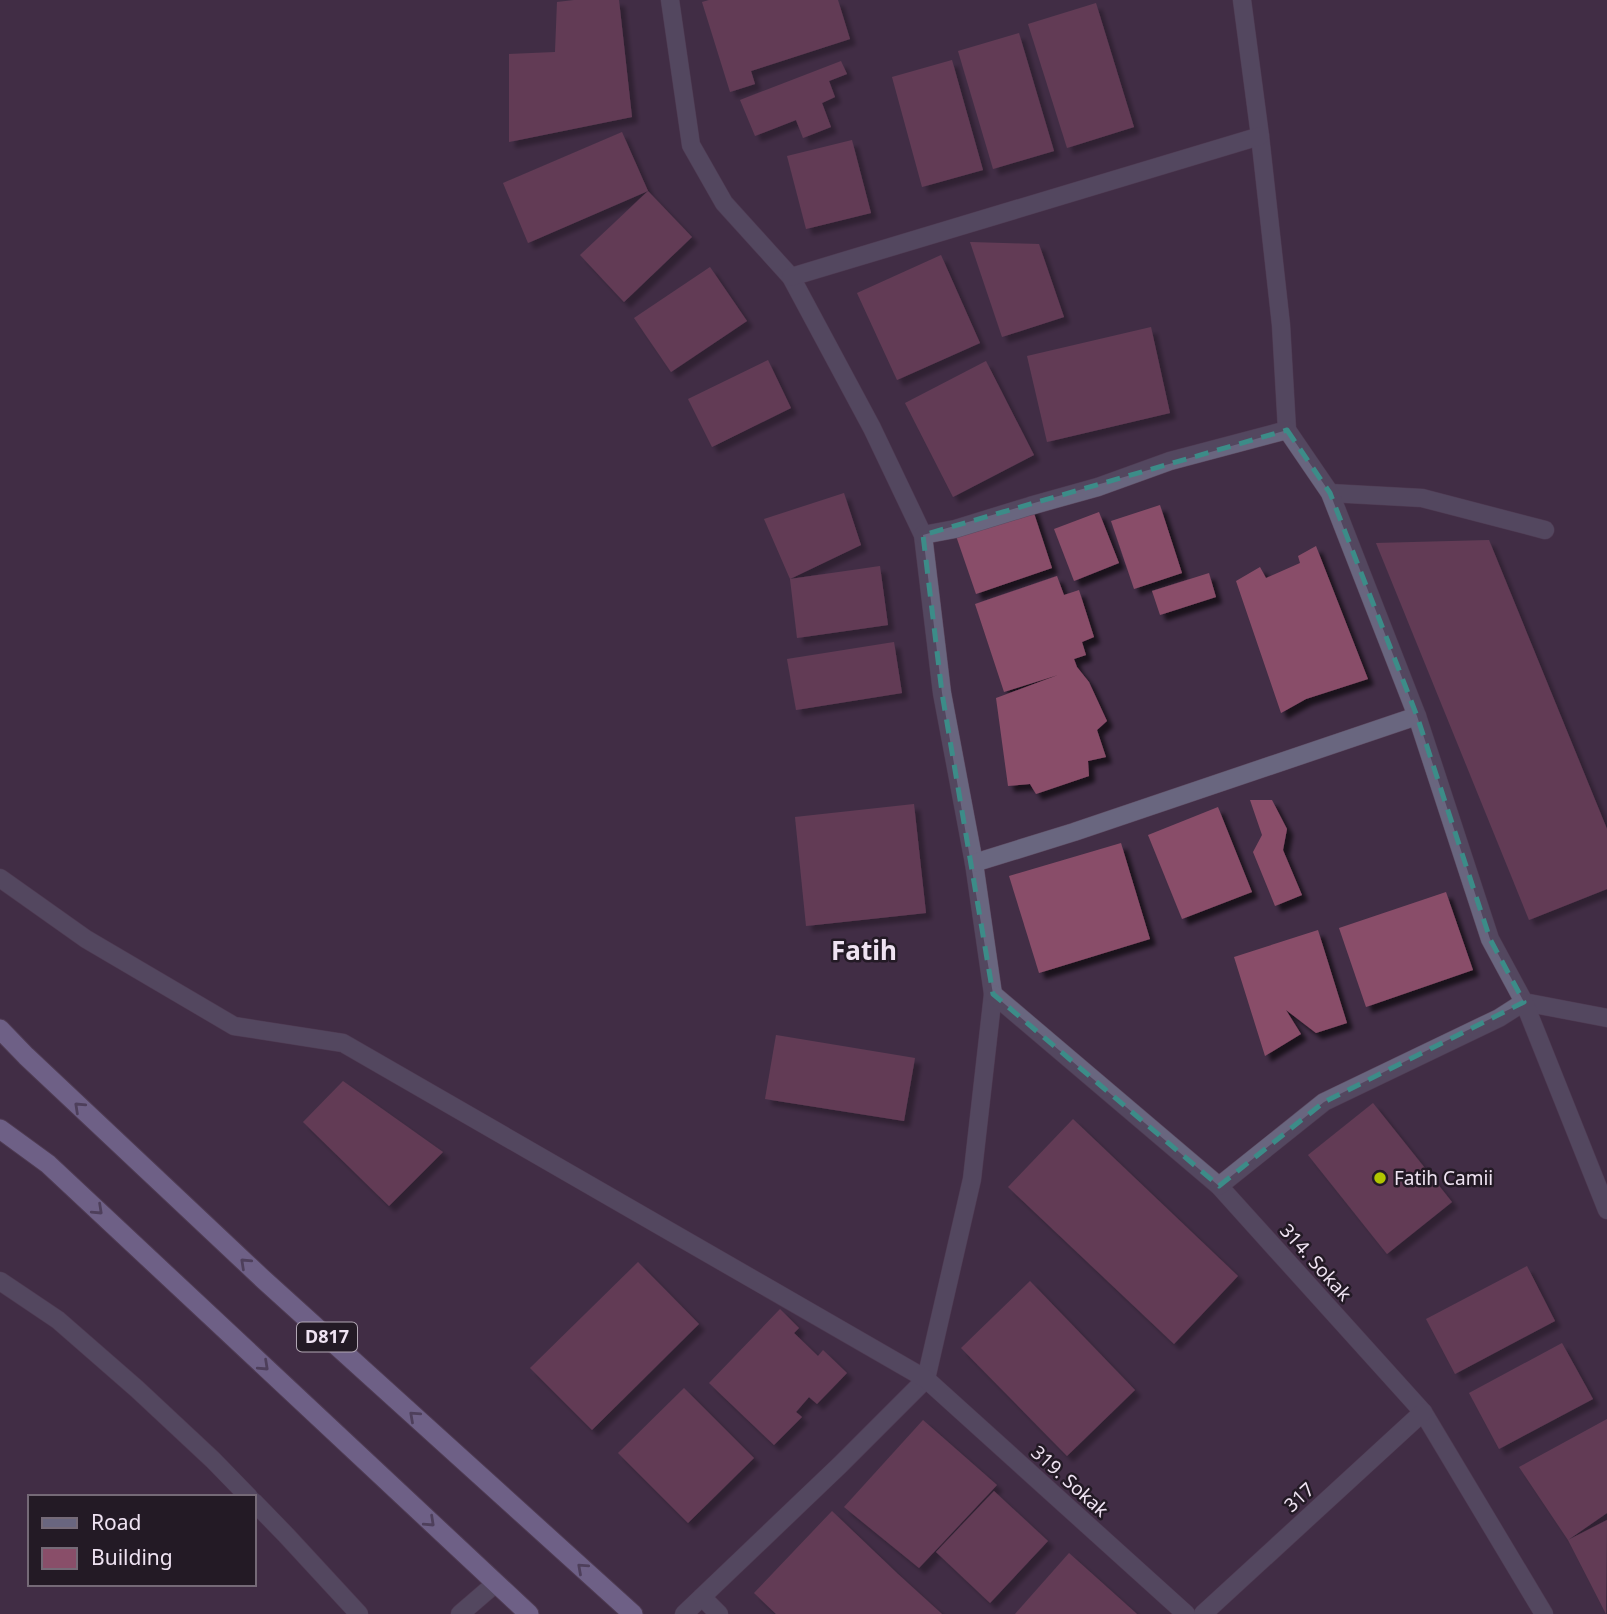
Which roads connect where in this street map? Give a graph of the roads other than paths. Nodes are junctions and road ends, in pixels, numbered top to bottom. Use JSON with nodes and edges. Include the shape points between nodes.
{"nodes":[{"id":1,"x":670,"y":0,"type":"edge"},
{"id":2,"x":1242,"y":0,"type":"edge"},
{"id":3,"x":1260,"y":136,"type":"junction"},
{"id":4,"x":791,"y":277,"type":"junction"},
{"id":5,"x":1287,"y":430,"type":"junction"},
{"id":6,"x":1330,"y":493,"type":"junction"},
{"id":7,"x":1545,"y":530,"type":"dead end"},
{"id":8,"x":923,"y":535,"type":"junction"},
{"id":9,"x":1417,"y":716,"type":"junction"},
{"id":10,"x":974,"y":863,"type":"junction"},
{"id":11,"x":0,"y":878,"type":"edge"},
{"id":12,"x":993,"y":994,"type":"junction"},
{"id":13,"x":1524,"y":1002,"type":"junction"},
{"id":14,"x":1607,"y":1018,"type":"edge"},
{"id":15,"x":0,"y":1031,"type":"edge"},
{"id":16,"x":0,"y":1120,"type":"edge"},
{"id":17,"x":0,"y":1129,"type":"edge"},
{"id":18,"x":48,"y":1164,"type":"junction"},
{"id":19,"x":1219,"y":1186,"type":"junction"},
{"id":20,"x":1607,"y":1210,"type":"edge"},
{"id":21,"x":0,"y":1281,"type":"edge"},
{"id":22,"x":926,"y":1379,"type":"junction"},
{"id":23,"x":1423,"y":1412,"type":"junction"},
{"id":24,"x":247,"y":1495,"type":"edge"},
{"id":25,"x":256,"y":1504,"type":"edge"},
{"id":26,"x":496,"y":1583,"type":"junction"},
{"id":27,"x":702,"y":1597,"type":"junction"},
{"id":28,"x":359,"y":1614,"type":"edge"},
{"id":29,"x":460,"y":1614,"type":"edge"},
{"id":30,"x":529,"y":1614,"type":"edge"},
{"id":31,"x":633,"y":1614,"type":"edge"},
{"id":32,"x":684,"y":1614,"type":"edge"},
{"id":33,"x":719,"y":1614,"type":"edge"},
{"id":34,"x":1186,"y":1614,"type":"edge"},
{"id":35,"x":1203,"y":1614,"type":"edge"},
{"id":36,"x":1544,"y":1614,"type":"edge"}],
"edges":[{"from":1,"to":4,"type":"street","via":[[691,145],[724,203]]},
{"from":2,"to":3,"type":"street"},
{"from":3,"to":4,"type":"street"},
{"from":3,"to":5,"type":"street","via":[[1281,325]]},
{"from":4,"to":8,"type":"street"},
{"from":5,"to":6,"type":"street"},
{"from":5,"to":8,"type":"street"},
{"from":6,"to":7,"type":"street","via":[[1422,498]]},
{"from":6,"to":9,"type":"street"},
{"from":8,"to":10,"type":"street","via":[[942,693]]},
{"from":9,"to":10,"type":"street"},
{"from":9,"to":13,"type":"street","via":[[1490,939]]},
{"from":10,"to":12,"type":"street"},
{"from":11,"to":22,"type":"street","name":"319. Sokak","via":[[86,939],[234,1026],[343,1043]]},
{"from":12,"to":19,"type":"street","name":"314. Sokak"},
{"from":12,"to":22,"type":"street","via":[[972,1179]]},
{"from":13,"to":14,"type":"street"},
{"from":13,"to":19,"type":"street","via":[[1324,1102]]},
{"from":13,"to":20,"type":"street"},
{"from":31,"to":15,"type":"highway","number":"D817","one_way":true,"via":[[264,1280]]},
{"from":16,"to":18,"type":"highway"},
{"from":17,"to":18,"type":"highway"},
{"from":18,"to":26,"type":"highway","one_way":true},
{"from":19,"to":23,"type":"street","name":"314. Sokak"},
{"from":21,"to":24,"type":"street","via":[[78,1337]]},
{"from":22,"to":27,"type":"street"},
{"from":22,"to":34,"type":"street","name":"319. Sokak"},
{"from":23,"to":35,"type":"street","name":"317"},
{"from":23,"to":36,"type":"street","name":"314. Sokak"},
{"from":25,"to":28,"type":"street"},
{"from":26,"to":29,"type":"street"},
{"from":26,"to":30,"type":"highway"},
{"from":27,"to":32,"type":"street"},
{"from":27,"to":33,"type":"street"}]}
